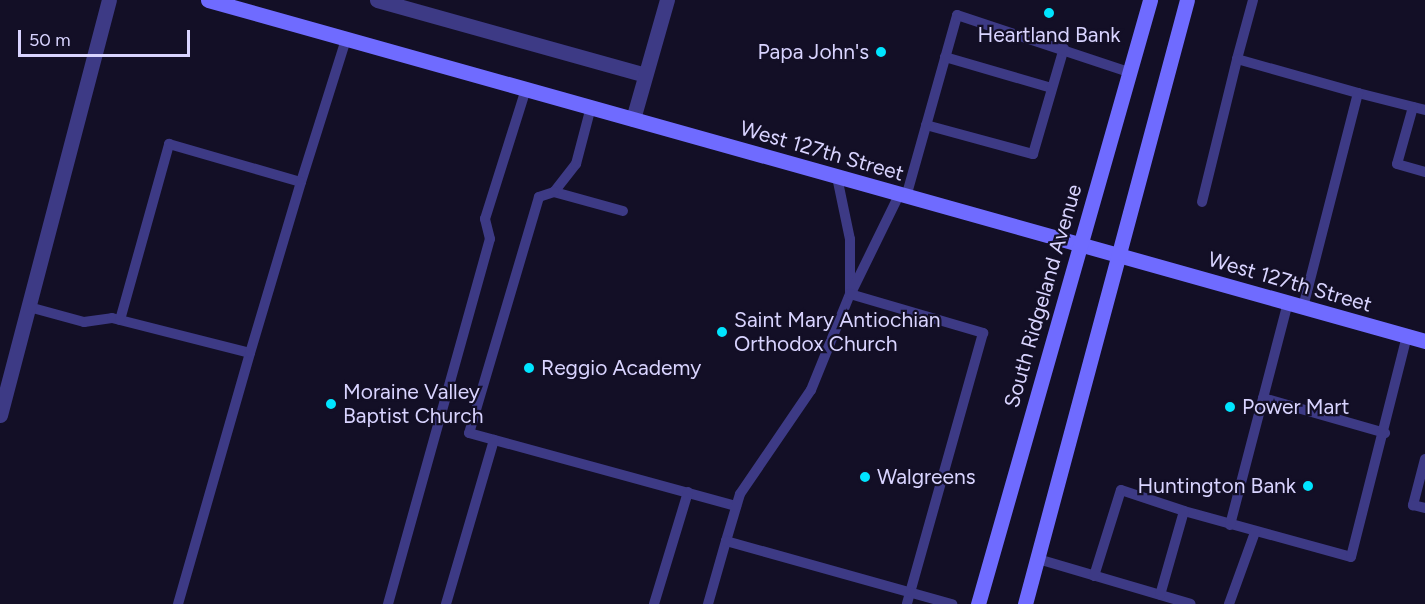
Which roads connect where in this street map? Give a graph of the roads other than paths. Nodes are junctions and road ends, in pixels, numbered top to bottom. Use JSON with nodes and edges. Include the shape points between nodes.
{"nodes":[{"id":1,"x":109,"y":0,"type":"edge"},
{"id":2,"x":208,"y":0,"type":"edge"},
{"id":3,"x":377,"y":0,"type":"edge"},
{"id":4,"x":667,"y":0,"type":"edge"},
{"id":5,"x":1150,"y":0,"type":"edge"},
{"id":6,"x":1187,"y":0,"type":"edge"},
{"id":7,"x":1252,"y":0,"type":"edge"},
{"id":8,"x":346,"y":39,"type":"junction"},
{"id":9,"x":1064,"y":48,"type":"junction"},
{"id":10,"x":945,"y":57,"type":"junction"},
{"id":11,"x":1237,"y":59,"type":"junction"},
{"id":12,"x":1128,"y":72,"type":"junction"},
{"id":13,"x":645,"y":75,"type":"junction"},
{"id":14,"x":1052,"y":88,"type":"junction"},
{"id":15,"x":526,"y":89,"type":"junction"},
{"id":16,"x":1358,"y":93,"type":"junction"},
{"id":17,"x":591,"y":107,"type":"junction"},
{"id":18,"x":1413,"y":107,"type":"junction"},
{"id":19,"x":1425,"y":110,"type":"edge"},
{"id":20,"x":633,"y":119,"type":"junction"},
{"id":21,"x":926,"y":125,"type":"junction"},
{"id":22,"x":1425,"y":172,"type":"edge"},
{"id":23,"x":837,"y":177,"type":"junction"},
{"id":24,"x":302,"y":182,"type":"junction"},
{"id":25,"x":554,"y":192,"type":"junction"},
{"id":26,"x":903,"y":196,"type":"junction"},
{"id":27,"x":1202,"y":202,"type":"dead end"},
{"id":28,"x":623,"y":211,"type":"dead end"},
{"id":29,"x":1079,"y":245,"type":"junction"},
{"id":30,"x":1116,"y":255,"type":"junction"},
{"id":31,"x":850,"y":294,"type":"junction"},
{"id":32,"x":1296,"y":305,"type":"junction"},
{"id":33,"x":29,"y":307,"type":"junction"},
{"id":34,"x":120,"y":320,"type":"junction"},
{"id":35,"x":1407,"y":336,"type":"junction"},
{"id":36,"x":1425,"y":341,"type":"edge"},
{"id":37,"x":250,"y":353,"type":"junction"},
{"id":38,"x":1263,"y":398,"type":"junction"},
{"id":39,"x":0,"y":415,"type":"edge"},
{"id":40,"x":1385,"y":434,"type":"junction"},
{"id":41,"x":494,"y":440,"type":"junction"},
{"id":42,"x":1425,"y":459,"type":"edge"},
{"id":43,"x":688,"y":492,"type":"junction"},
{"id":44,"x":736,"y":506,"type":"junction"},
{"id":45,"x":1425,"y":508,"type":"edge"},
{"id":46,"x":1184,"y":511,"type":"junction"},
{"id":47,"x":1230,"y":525,"type":"junction"},
{"id":48,"x":1255,"y":532,"type":"junction"},
{"id":49,"x":726,"y":541,"type":"junction"},
{"id":50,"x":1038,"y":559,"type":"junction"},
{"id":51,"x":1094,"y":576,"type":"junction"},
{"id":52,"x":911,"y":592,"type":"junction"},
{"id":53,"x":1160,"y":595,"type":"junction"},
{"id":54,"x":178,"y":604,"type":"edge"},
{"id":55,"x":388,"y":604,"type":"edge"},
{"id":56,"x":446,"y":604,"type":"edge"},
{"id":57,"x":654,"y":604,"type":"edge"},
{"id":58,"x":708,"y":604,"type":"edge"},
{"id":59,"x":907,"y":604,"type":"edge"},
{"id":60,"x":952,"y":604,"type":"edge"},
{"id":61,"x":978,"y":604,"type":"edge"},
{"id":62,"x":1025,"y":604,"type":"edge"},
{"id":63,"x":1191,"y":604,"type":"edge"},
{"id":64,"x":1229,"y":604,"type":"edge"}],
"edges":[{"from":1,"to":33,"type":"street"},
{"from":2,"to":8,"type":"main road","name":"West 127th Street"},
{"from":3,"to":13,"type":"street"},
{"from":4,"to":13,"type":"street"},
{"from":5,"to":12,"type":"main road","name":"South Ridgeland Avenue"},
{"from":6,"to":30,"type":"main road"},
{"from":7,"to":11,"type":"lane"},
{"from":8,"to":15,"type":"main road","name":"West 127th Street"},
{"from":8,"to":24,"type":"lane"},
{"from":9,"to":10,"type":"lane","via":[[957,15]]},
{"from":9,"to":12,"type":"lane"},
{"from":9,"to":14,"type":"lane"},
{"from":10,"to":14,"type":"lane"},
{"from":10,"to":21,"type":"lane"},
{"from":11,"to":16,"type":"lane"},
{"from":11,"to":27,"type":"lane"},
{"from":12,"to":29,"type":"main road","name":"South Ridgeland Avenue"},
{"from":13,"to":20,"type":"street"},
{"from":14,"to":21,"type":"lane","via":[[1032,154]]},
{"from":15,"to":17,"type":"main road","name":"West 127th Street"},
{"from":15,"to":55,"type":"lane","via":[[485,219],[490,239]]},
{"from":16,"to":18,"type":"lane"},
{"from":16,"to":32,"type":"lane"},
{"from":17,"to":20,"type":"main road","name":"West 127th Street"},
{"from":17,"to":25,"type":"lane","via":[[576,164]]},
{"from":18,"to":19,"type":"lane"},
{"from":18,"to":22,"type":"lane","via":[[1397,164]]},
{"from":20,"to":23,"type":"main road","name":"West 127th Street"},
{"from":21,"to":26,"type":"lane"},
{"from":23,"to":26,"type":"main road","name":"West 127th Street"},
{"from":23,"to":31,"type":"lane","via":[[850,238]]},
{"from":24,"to":34,"type":"lane","via":[[169,144]]},
{"from":24,"to":37,"type":"lane"},
{"from":25,"to":28,"type":"lane"},
{"from":25,"to":41,"type":"lane","via":[[539,196],[469,433]]},
{"from":26,"to":29,"type":"main road","name":"West 127th Street"},
{"from":26,"to":31,"type":"lane"},
{"from":29,"to":30,"type":"main road","name":"West 127th Street"},
{"from":29,"to":61,"type":"main road","name":"South Ridgeland Avenue"},
{"from":30,"to":32,"type":"main road","name":"West 127th Street"},
{"from":30,"to":50,"type":"main road"},
{"from":31,"to":44,"type":"lane","via":[[811,390]]},
{"from":31,"to":52,"type":"lane","via":[[982,333]]},
{"from":32,"to":35,"type":"main road","name":"West 127th Street"},
{"from":32,"to":38,"type":"lane"},
{"from":33,"to":34,"type":"lane","via":[[84,322]]},
{"from":33,"to":39,"type":"street"},
{"from":34,"to":37,"type":"lane"},
{"from":35,"to":36,"type":"main road","name":"West 127th Street"},
{"from":35,"to":40,"type":"lane"},
{"from":37,"to":54,"type":"lane"},
{"from":38,"to":40,"type":"lane"},
{"from":38,"to":47,"type":"lane"},
{"from":40,"to":48,"type":"lane","via":[[1351,557]]},
{"from":41,"to":43,"type":"lane"},
{"from":41,"to":56,"type":"lane"},
{"from":42,"to":45,"type":"lane","via":[[1413,505]]},
{"from":43,"to":44,"type":"lane"},
{"from":43,"to":57,"type":"lane"},
{"from":44,"to":49,"type":"lane"},
{"from":46,"to":47,"type":"lane"},
{"from":46,"to":51,"type":"lane","via":[[1121,490]]},
{"from":46,"to":53,"type":"lane"},
{"from":47,"to":48,"type":"lane"},
{"from":48,"to":64,"type":"lane"},
{"from":49,"to":52,"type":"lane"},
{"from":49,"to":58,"type":"lane"},
{"from":50,"to":51,"type":"lane"},
{"from":50,"to":62,"type":"main road"},
{"from":51,"to":53,"type":"lane"},
{"from":52,"to":59,"type":"lane"},
{"from":52,"to":60,"type":"lane"},
{"from":53,"to":63,"type":"lane"}]}
